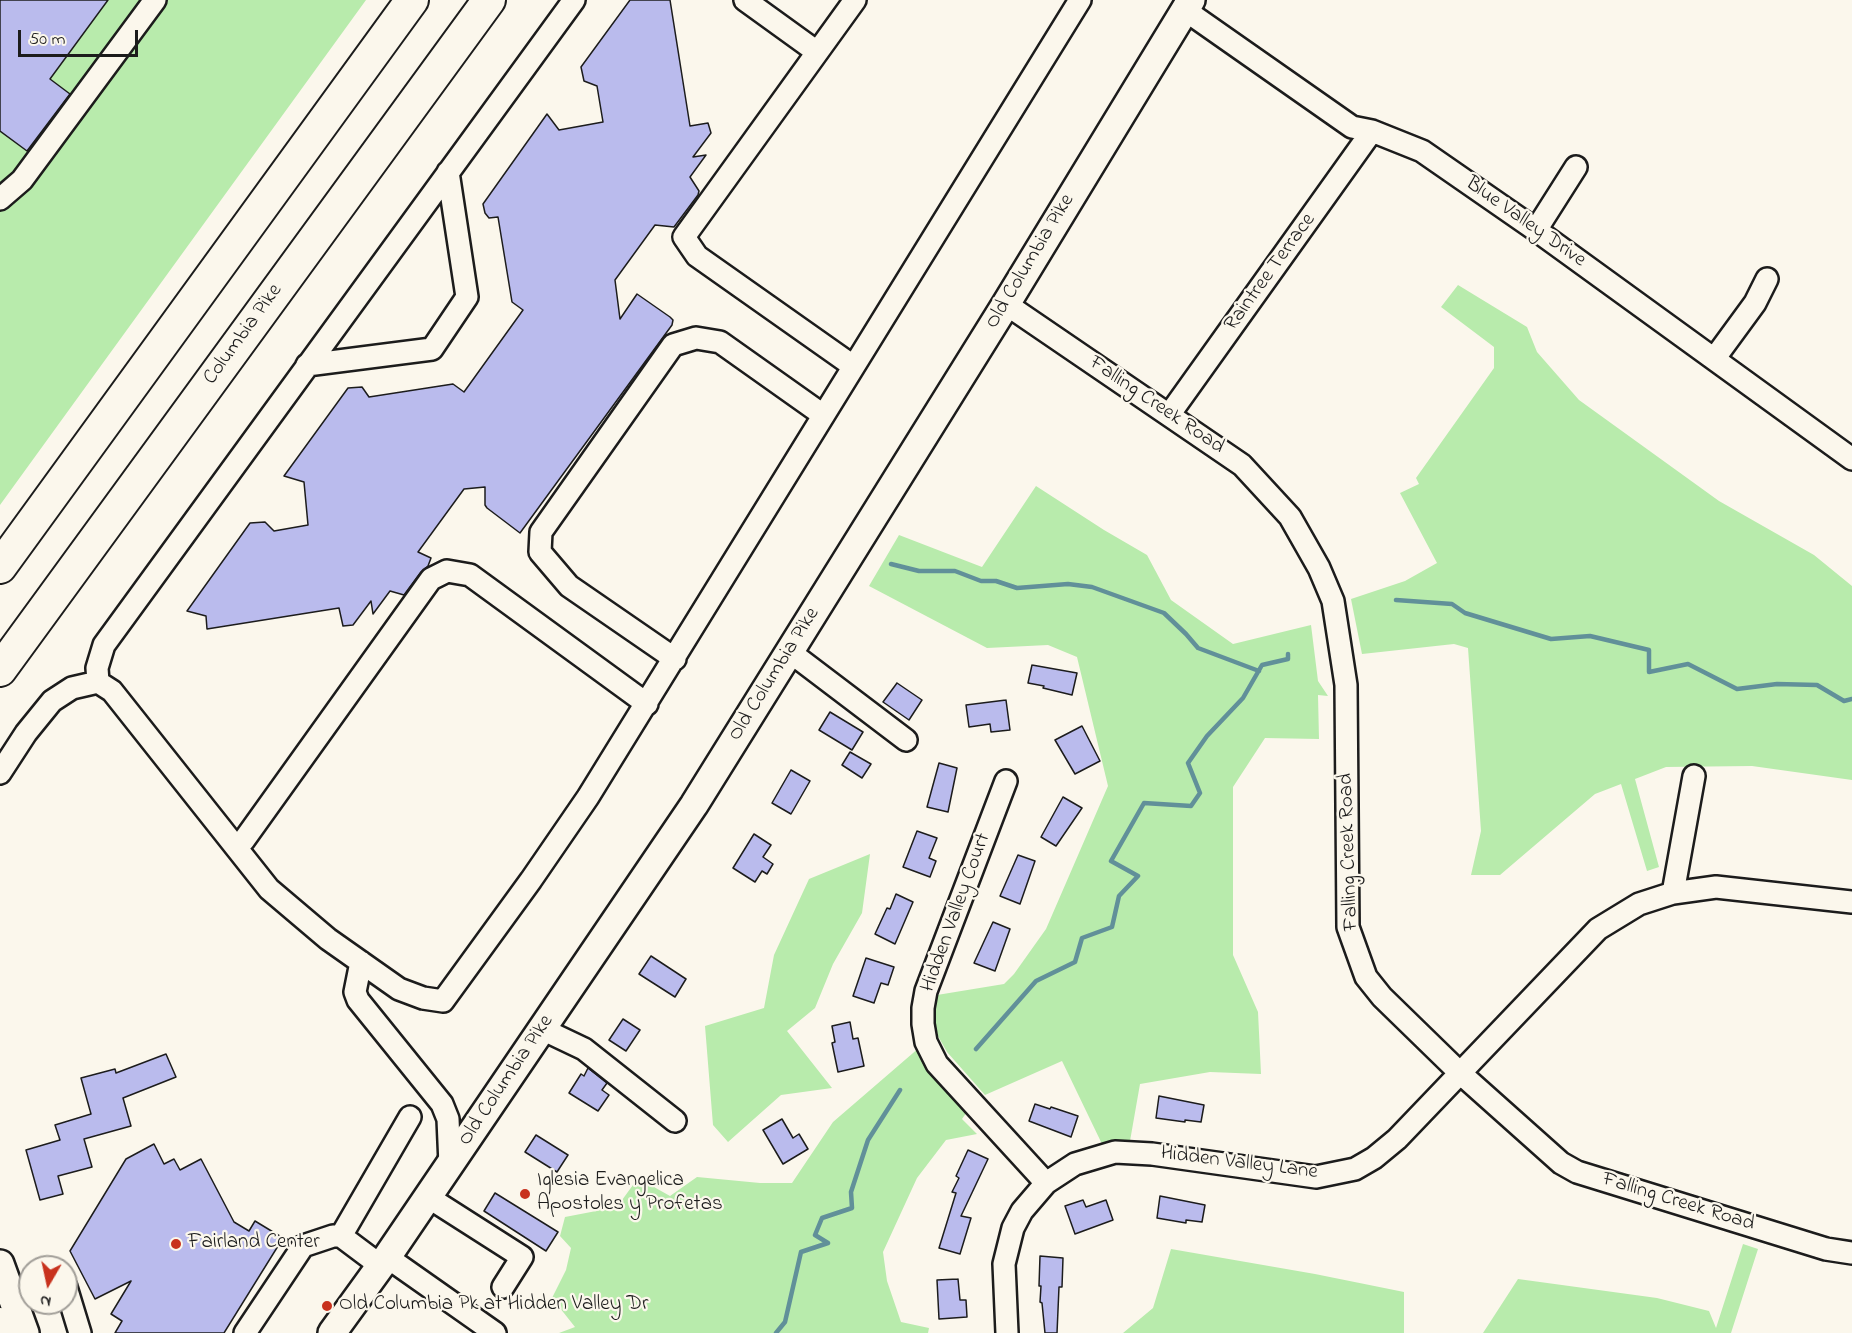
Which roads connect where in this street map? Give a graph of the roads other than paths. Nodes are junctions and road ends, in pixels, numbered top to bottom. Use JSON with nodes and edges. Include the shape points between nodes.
{"nodes":[{"id":1,"x":155,"y":0,"type":"edge"},
{"id":2,"x":412,"y":0,"type":"edge"},
{"id":3,"x":489,"y":0,"type":"edge"},
{"id":4,"x":574,"y":0,"type":"edge"},
{"id":5,"x":745,"y":0,"type":"edge"},
{"id":6,"x":855,"y":0,"type":"edge"},
{"id":7,"x":1080,"y":0,"type":"edge"},
{"id":8,"x":1188,"y":5,"type":"edge"},
{"id":9,"x":817,"y":52,"type":"junction"},
{"id":10,"x":1372,"y":131,"type":"junction"},
{"id":11,"x":1576,"y":167,"type":"dead end"},
{"id":12,"x":448,"y":172,"type":"junction"},
{"id":13,"x":0,"y":199,"type":"edge"},
{"id":14,"x":1536,"y":230,"type":"junction"},
{"id":15,"x":1767,"y":279,"type":"dead end"},
{"id":16,"x":1006,"y":304,"type":"junction"},
{"id":17,"x":1714,"y":359,"type":"junction"},
{"id":18,"x":307,"y":365,"type":"junction"},
{"id":19,"x":853,"y":366,"type":"junction"},
{"id":20,"x":823,"y":415,"type":"junction"},
{"id":21,"x":1169,"y":415,"type":"junction"},
{"id":22,"x":1852,"y":459,"type":"edge"},
{"id":23,"x":0,"y":567,"type":"edge"},
{"id":24,"x":790,"y":652,"type":"junction"},
{"id":25,"x":675,"y":659,"type":"junction"},
{"id":26,"x":0,"y":670,"type":"edge"},
{"id":27,"x":98,"y":681,"type":"junction"},
{"id":28,"x":647,"y":704,"type":"junction"},
{"id":29,"x":906,"y":740,"type":"dead end"},
{"id":30,"x":0,"y":773,"type":"edge"},
{"id":31,"x":1694,"y":776,"type":"dead end"},
{"id":32,"x":1006,"y":781,"type":"dead end"},
{"id":33,"x":236,"y":847,"type":"junction"},
{"id":34,"x":1673,"y":893,"type":"junction"},
{"id":35,"x":1852,"y":902,"type":"edge"},
{"id":36,"x":361,"y":962,"type":"junction"},
{"id":37,"x":542,"y":1029,"type":"junction"},
{"id":38,"x":1459,"y":1072,"type":"junction"},
{"id":39,"x":410,"y":1117,"type":"dead end"},
{"id":40,"x":675,"y":1121,"type":"dead end"},
{"id":41,"x":450,"y":1165,"type":"junction"},
{"id":42,"x":1046,"y":1183,"type":"junction"},
{"id":43,"x":428,"y":1197,"type":"junction"},
{"id":44,"x":341,"y":1236,"type":"junction"},
{"id":45,"x":1852,"y":1252,"type":"edge"},
{"id":46,"x":384,"y":1261,"type":"junction"},
{"id":47,"x":0,"y":1264,"type":"edge"},
{"id":48,"x":503,"y":1287,"type":"dead end"},
{"id":49,"x":75,"y":1315,"type":"edge"},
{"id":50,"x":7,"y":1328,"type":"edge"},
{"id":51,"x":80,"y":1333,"type":"edge"},
{"id":52,"x":245,"y":1333,"type":"edge"},
{"id":53,"x":332,"y":1333,"type":"edge"},
{"id":54,"x":495,"y":1333,"type":"edge"},
{"id":55,"x":1007,"y":1333,"type":"edge"}],
"edges":[{"from":1,"to":13,"type":"street","via":[[22,180]]},
{"from":2,"to":23,"type":"highway"},
{"from":3,"to":26,"type":"highway","name":"Columbia Pike"},
{"from":4,"to":12,"type":"street"},
{"from":5,"to":9,"type":"street"},
{"from":6,"to":9,"type":"street"},
{"from":7,"to":19,"type":"street"},
{"from":8,"to":10,"type":"street","name":"Blue Valley Drive","via":[[1352,127]]},
{"from":8,"to":16,"type":"main road","name":"Old Columbia Pike"},
{"from":9,"to":19,"type":"street","via":[[684,237],[697,256]]},
{"from":10,"to":14,"type":"street","name":"Blue Valley Drive","via":[[1422,151]]},
{"from":10,"to":21,"type":"street","name":"Raintree Terrace"},
{"from":11,"to":14,"type":"street"},
{"from":12,"to":18,"type":"street"},
{"from":12,"to":18,"type":"street","via":[[467,297],[432,350]]},
{"from":14,"to":17,"type":"street","name":"Blue Valley Drive"},
{"from":15,"to":17,"type":"street","via":[[1755,303]]},
{"from":16,"to":21,"type":"street","name":"Falling Creek Road"},
{"from":16,"to":24,"type":"main road","name":"Old Columbia Pike"},
{"from":17,"to":22,"type":"street","name":"Blue Valley Drive"},
{"from":18,"to":27,"type":"street","via":[[104,645],[97,668]]},
{"from":19,"to":20,"type":"street"},
{"from":20,"to":25,"type":"street"},
{"from":20,"to":25,"type":"street","via":[[720,342],[696,338],[673,345],[541,532],[540,552],[569,586]]},
{"from":21,"to":38,"type":"street","name":"Falling Creek Road","via":[[1242,465],[1290,517],[1319,568],[1333,601],[1346,685],[1348,927],[1366,977]]},
{"from":24,"to":29,"type":"street"},
{"from":24,"to":37,"type":"main road","name":"Old Columbia Pike","via":[[694,805]]},
{"from":25,"to":28,"type":"street"},
{"from":27,"to":30,"type":"street","via":[[72,688],[52,701]]},
{"from":27,"to":33,"type":"street","via":[[112,692]]},
{"from":28,"to":33,"type":"street","via":[[470,575],[447,571],[430,579]]},
{"from":28,"to":36,"type":"street","via":[[584,803],[443,1001],[399,989]]},
{"from":31,"to":34,"type":"street"},
{"from":32,"to":42,"type":"street","name":"Hidden Valley Court","via":[[926,991],[923,1023],[937,1064]]},
{"from":33,"to":36,"type":"street","via":[[269,889]]},
{"from":34,"to":35,"type":"street","name":"Hidden Valley Lane","via":[[1716,887]]},
{"from":34,"to":38,"type":"street","name":"Hidden Valley Lane","via":[[1639,904],[1598,929]]},
{"from":36,"to":41,"type":"street","via":[[355,992],[358,1000],[442,1104],[448,1119]]},
{"from":37,"to":40,"type":"street","via":[[584,1049]]},
{"from":37,"to":41,"type":"main road","name":"Old Columbia Pike"},
{"from":38,"to":42,"type":"street","name":"Hidden Valley Lane","via":[[1396,1139],[1355,1169],[1316,1177],[1115,1152],[1075,1164]]},
{"from":38,"to":45,"type":"street","name":"Falling Creek Road","via":[[1561,1163],[1577,1172],[1826,1250]]},
{"from":39,"to":44,"type":"street"},
{"from":41,"to":43,"type":"main road","name":"Old Columbia Pike"},
{"from":42,"to":55,"type":"street","name":"Hidden Valley Lane","via":[[1013,1228],[1004,1264]]},
{"from":43,"to":46,"type":"main road","name":"Old Columbia Pike"},
{"from":43,"to":48,"type":"street","via":[[522,1257]]},
{"from":44,"to":46,"type":"street"},
{"from":44,"to":52,"type":"street","via":[[303,1246]]},
{"from":46,"to":53,"type":"main road","name":"Old Columbia Pike"},
{"from":46,"to":54,"type":"street"},
{"from":47,"to":50,"type":"main road"},
{"from":49,"to":51,"type":"street"}]}
